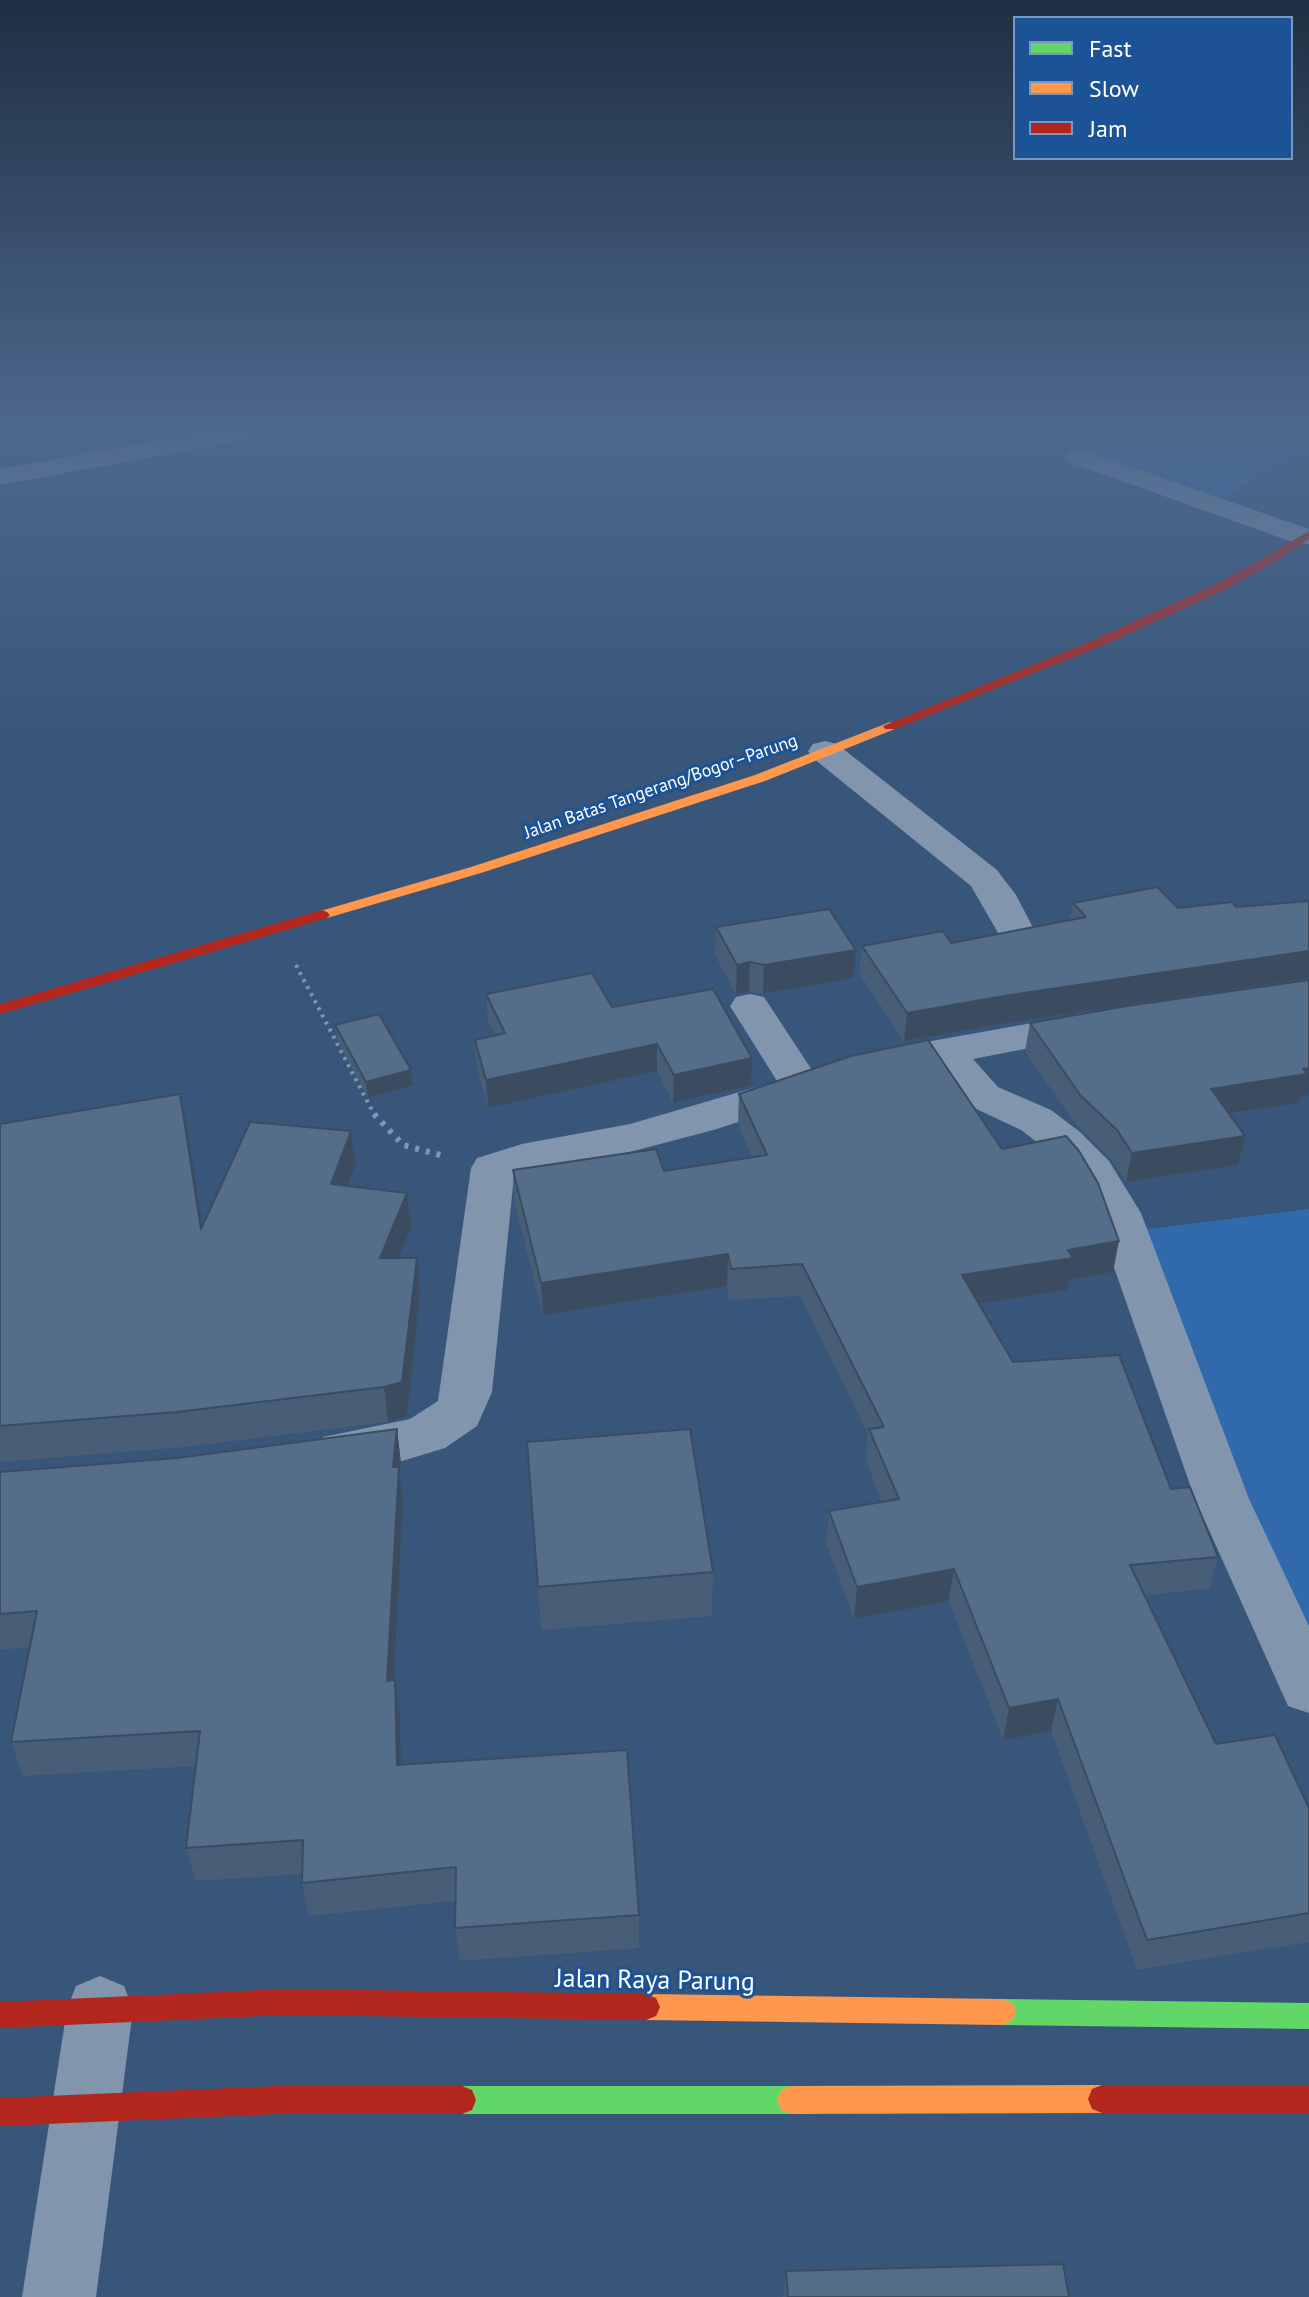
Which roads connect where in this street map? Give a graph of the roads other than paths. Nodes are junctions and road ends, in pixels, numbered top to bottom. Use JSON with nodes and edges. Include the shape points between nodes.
{"nodes":[{"id":1,"x":1302,"y":539,"type":"edge"},
{"id":2,"x":825,"y":751,"type":"junction"},
{"id":3,"x":1019,"y":937,"type":"edge"},
{"id":4,"x":750,"y":1006,"type":"dead end"},
{"id":5,"x":0,"y":1009,"type":"edge"},
{"id":6,"x":1121,"y":1019,"type":"edge"},
{"id":7,"x":944,"y":1051,"type":"junction"},
{"id":8,"x":802,"y":1087,"type":"junction"},
{"id":9,"x":295,"y":1456,"type":"edge"},
{"id":10,"x":1309,"y":1688,"type":"edge"},
{"id":11,"x":100,"y":2009,"type":"junction"},
{"id":12,"x":0,"y":2015,"type":"edge"},
{"id":13,"x":1309,"y":2016,"type":"edge"},
{"id":14,"x":1309,"y":2099,"type":"edge"},
{"id":15,"x":85,"y":2111,"type":"junction"},
{"id":16,"x":0,"y":2112,"type":"edge"},
{"id":17,"x":59,"y":2297,"type":"edge"}],
"edges":[{"from":1,"to":2,"type":"main road","name":"Jalan Batas Tangerang/Bogor–Parung","via":[[1226,584],[1102,641]]},
{"from":2,"to":3,"type":"street","via":[[984,878]]},
{"from":2,"to":5,"type":"main road","name":"Jalan Batas Tangerang/Bogor–Parung","via":[[606,830]]},
{"from":4,"to":8,"type":"street"},
{"from":6,"to":7,"type":"street"},
{"from":7,"to":8,"type":"street","via":[[892,1060]]},
{"from":7,"to":10,"type":"street","via":[[983,1096],[1036,1120],[1065,1142],[1093,1171],[1118,1213],[1222,1499]]},
{"from":8,"to":9,"type":"street","via":[[630,1138],[493,1168],[467,1392],[459,1413],[427,1434],[389,1445]]},
{"from":11,"to":12,"type":"main road","name":"Jalan Raya Parung"},
{"from":11,"to":13,"type":"main road","name":"Jalan Raya Parung","via":[[286,2002]]},
{"from":11,"to":15,"type":"street"},
{"from":14,"to":15,"type":"main road","via":[[279,2100]]},
{"from":15,"to":16,"type":"main road"},
{"from":15,"to":17,"type":"street"}]}
